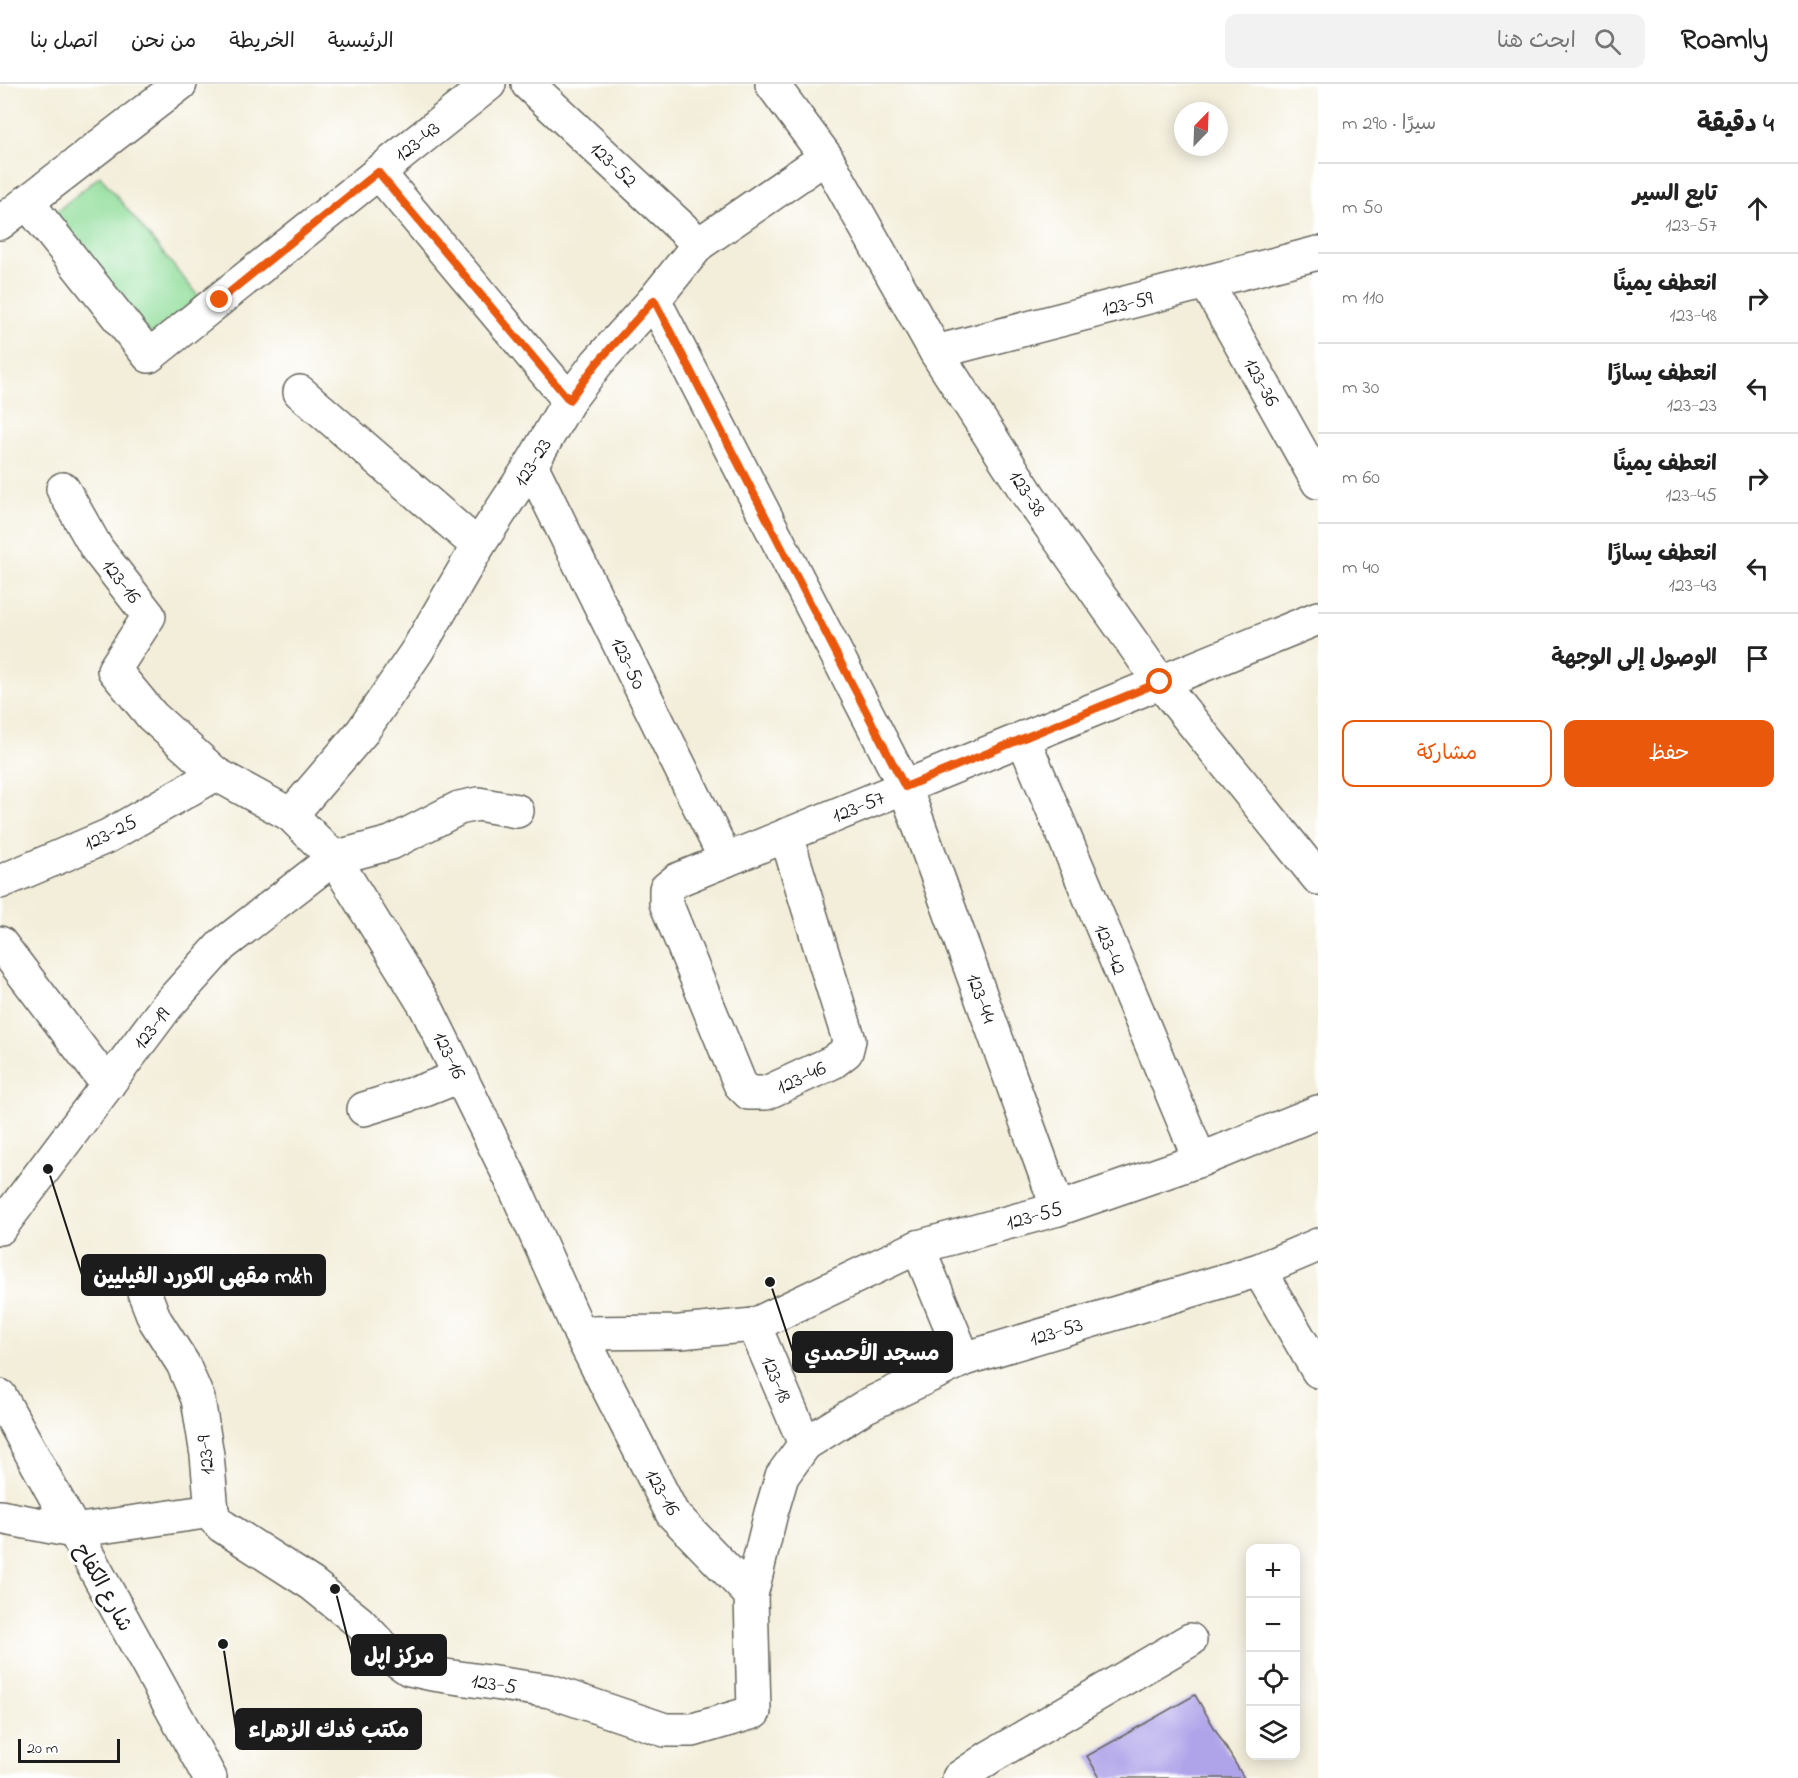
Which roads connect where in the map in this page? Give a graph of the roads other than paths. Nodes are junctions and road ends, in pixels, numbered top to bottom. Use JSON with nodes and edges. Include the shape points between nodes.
{"nodes":[{"id":1,"x":180,"y":84,"type":"edge"},
{"id":2,"x":489,"y":84,"type":"edge"},
{"id":3,"x":528,"y":84,"type":"edge"},
{"id":4,"x":772,"y":84,"type":"edge"},
{"id":5,"x":825,"y":157,"type":"junction"},
{"id":6,"x":378,"y":172,"type":"junction"},
{"id":7,"x":27,"y":202,"type":"junction"},
{"id":8,"x":0,"y":223,"type":"edge"},
{"id":9,"x":699,"y":244,"type":"junction"},
{"id":10,"x":1318,"y":253,"type":"edge"},
{"id":11,"x":1206,"y":282,"type":"junction"},
{"id":12,"x":654,"y":300,"type":"junction"},
{"id":13,"x":936,"y":352,"type":"junction"},
{"id":14,"x":300,"y":392,"type":"dead end"},
{"id":15,"x":569,"y":400,"type":"junction"},
{"id":16,"x":531,"y":465,"type":"junction"},
{"id":17,"x":1318,"y":482,"type":"edge"},
{"id":18,"x":63,"y":489,"type":"dead end"},
{"id":19,"x":478,"y":546,"type":"junction"},
{"id":20,"x":1318,"y":618,"type":"edge"},
{"id":21,"x":1160,"y":682,"type":"junction"},
{"id":22,"x":1023,"y":738,"type":"junction"},
{"id":23,"x":216,"y":774,"type":"junction"},
{"id":24,"x":905,"y":787,"type":"junction"},
{"id":25,"x":517,"y":811,"type":"dead end"},
{"id":26,"x":291,"y":815,"type":"junction"},
{"id":27,"x":786,"y":836,"type":"junction"},
{"id":28,"x":334,"y":858,"type":"junction"},
{"id":29,"x":726,"y":860,"type":"junction"},
{"id":30,"x":1318,"y":878,"type":"edge"},
{"id":31,"x":0,"y":882,"type":"edge"},
{"id":32,"x":666,"y":889,"type":"joint"},
{"id":33,"x":0,"y":943,"type":"edge"},
{"id":34,"x":460,"y":1076,"type":"junction"},
{"id":35,"x":108,"y":1085,"type":"junction"},
{"id":36,"x":364,"y":1109,"type":"dead end"},
{"id":37,"x":1318,"y":1112,"type":"edge"},
{"id":38,"x":1200,"y":1160,"type":"junction"},
{"id":39,"x":1058,"y":1209,"type":"junction"},
{"id":40,"x":0,"y":1228,"type":"edge"},
{"id":41,"x":1318,"y":1245,"type":"edge"},
{"id":42,"x":918,"y":1247,"type":"junction"},
{"id":43,"x":1259,"y":1270,"type":"junction"},
{"id":44,"x":137,"y":1274,"type":"dead end"},
{"id":45,"x":754,"y":1325,"type":"junction"},
{"id":46,"x":580,"y":1333,"type":"junction"},
{"id":47,"x":964,"y":1359,"type":"junction"},
{"id":48,"x":1318,"y":1371,"type":"edge"},
{"id":49,"x":0,"y":1396,"type":"edge"},
{"id":50,"x":805,"y":1444,"type":"junction"},
{"id":51,"x":212,"y":1511,"type":"junction"},
{"id":52,"x":0,"y":1517,"type":"edge"},
{"id":53,"x":73,"y":1531,"type":"junction"},
{"id":54,"x":751,"y":1595,"type":"junction"},
{"id":55,"x":1190,"y":1640,"type":"dead end"},
{"id":56,"x":210,"y":1778,"type":"edge"},
{"id":57,"x":958,"y":1778,"type":"edge"}],
"edges":[{"from":1,"to":7,"type":"street"},
{"from":2,"to":6,"type":"street","name":"123-43"},
{"from":3,"to":9,"type":"street","name":"123-52"},
{"from":4,"to":5,"type":"street","name":"123-38"},
{"from":5,"to":9,"type":"street","name":"123-23"},
{"from":5,"to":13,"type":"street","name":"123-38"},
{"from":6,"to":7,"type":"street","name":"123-43","via":[[149,356]]},
{"from":6,"to":15,"type":"street"},
{"from":7,"to":8,"type":"street"},
{"from":9,"to":12,"type":"street","name":"123-23"},
{"from":10,"to":11,"type":"street","name":"123-59"},
{"from":11,"to":13,"type":"street","name":"123-59"},
{"from":11,"to":17,"type":"street","name":"123-36"},
{"from":12,"to":15,"type":"street","name":"123-23"},
{"from":12,"to":24,"type":"street","name":"123-44"},
{"from":13,"to":21,"type":"street","name":"123-38","via":[[1029,496]]},
{"from":14,"to":19,"type":"street"},
{"from":15,"to":16,"type":"street","name":"123-23"},
{"from":16,"to":19,"type":"street","name":"123-23"},
{"from":16,"to":29,"type":"street","name":"123-50"},
{"from":18,"to":23,"type":"street","name":"123-16","via":[[97,549],[149,616],[114,670],[153,716]]},
{"from":19,"to":26,"type":"street","name":"123-23","via":[[417,651],[362,732]]},
{"from":20,"to":21,"type":"street","name":"123-57"},
{"from":21,"to":22,"type":"street","name":"123-57"},
{"from":21,"to":30,"type":"street","name":"123-38"},
{"from":22,"to":24,"type":"street","name":"123-57"},
{"from":22,"to":38,"type":"street","name":"123-42"},
{"from":23,"to":26,"type":"street","name":"123-16"},
{"from":23,"to":31,"type":"street","name":"123-25","via":[[108,836]]},
{"from":24,"to":27,"type":"street","name":"123-57"},
{"from":24,"to":39,"type":"street","name":"123-44"},
{"from":25,"to":28,"type":"street","via":[[478,804],[459,808],[391,843]]},
{"from":26,"to":28,"type":"street","name":"123-16"},
{"from":27,"to":29,"type":"street","name":"123-57"},
{"from":27,"to":32,"type":"street","name":"123-46","via":[[849,1040],[846,1052],[833,1062],[766,1093],[749,1093],[740,1084],[666,903]]},
{"from":28,"to":34,"type":"street","name":"123-16","via":[[426,1006]]},
{"from":28,"to":35,"type":"street","name":"123-19","via":[[222,945],[166,1007]]},
{"from":29,"to":32,"type":"street","name":"123-57","via":[[677,880]]},
{"from":33,"to":35,"type":"street"},
{"from":34,"to":36,"type":"street"},
{"from":34,"to":46,"type":"street","name":"123-16"},
{"from":35,"to":40,"type":"street","name":"123-19"},
{"from":37,"to":38,"type":"street","name":"123-55"},
{"from":38,"to":39,"type":"street","name":"123-55"},
{"from":39,"to":42,"type":"street","name":"123-55"},
{"from":41,"to":43,"type":"street","name":"123-53"},
{"from":42,"to":45,"type":"street","name":"123-55"},
{"from":42,"to":47,"type":"street"},
{"from":43,"to":47,"type":"street","name":"123-53"},
{"from":43,"to":48,"type":"street"},
{"from":44,"to":51,"type":"street","name":"123-9","via":[[155,1320],[183,1364],[198,1399]]},
{"from":45,"to":46,"type":"street","via":[[680,1332]]},
{"from":45,"to":50,"type":"street","name":"123-18"},
{"from":46,"to":54,"type":"street","name":"123-16","via":[[672,1513]]},
{"from":47,"to":50,"type":"street","name":"123-53","via":[[866,1406]]},
{"from":49,"to":53,"type":"street","name":"شارع الكفاح"},
{"from":50,"to":54,"type":"street","via":[[782,1476]]},
{"from":51,"to":53,"type":"street"},
{"from":51,"to":54,"type":"street","name":"123-5","via":[[222,1526],[312,1584],[409,1669],[550,1691],[665,1730],[693,1730],[754,1712]]},
{"from":52,"to":53,"type":"street"},
{"from":53,"to":56,"type":"street","name":"شارع الكفاح"},
{"from":55,"to":57,"type":"street"}]}
